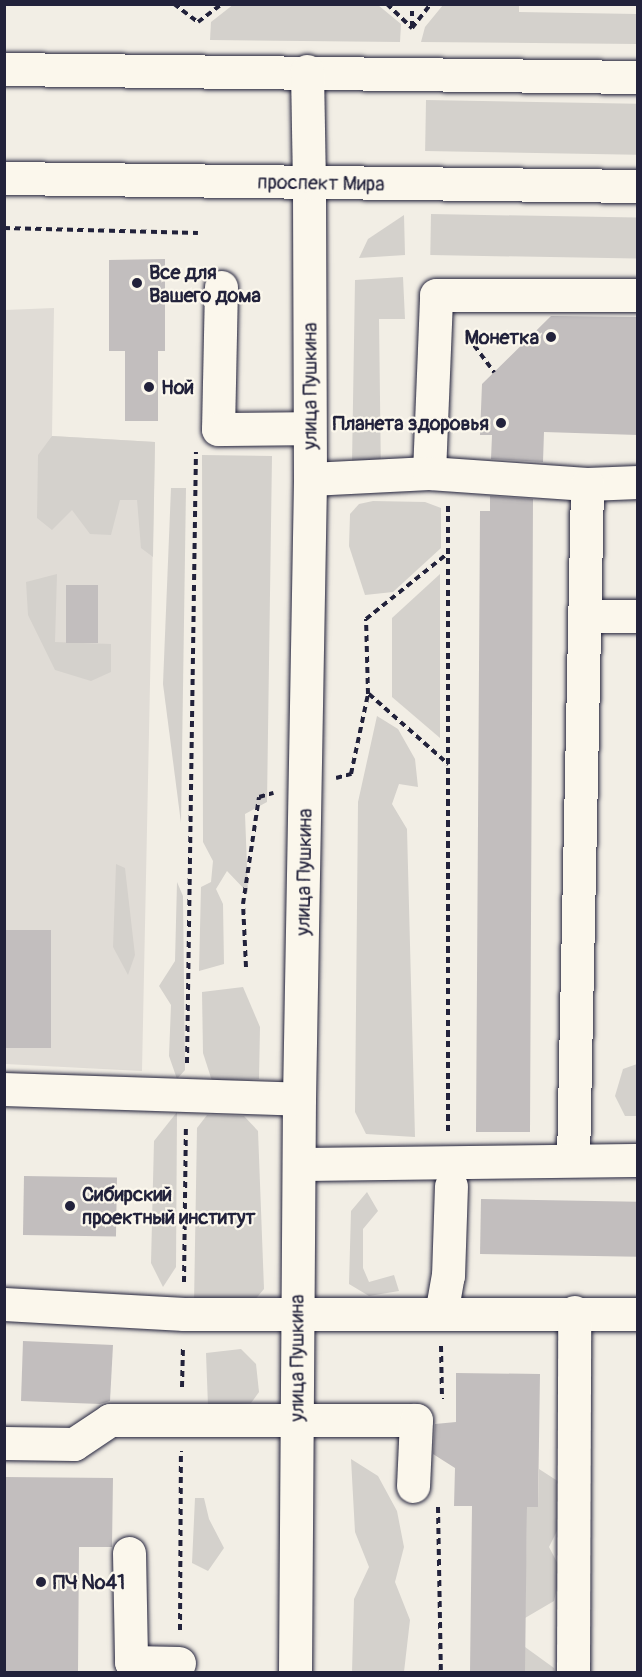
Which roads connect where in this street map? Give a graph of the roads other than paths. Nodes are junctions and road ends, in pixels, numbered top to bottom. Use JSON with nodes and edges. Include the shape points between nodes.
{"nodes":[{"id":1,"x":4,"y":69,"type":"edge"},
{"id":2,"x":306,"y":71,"type":"junction"},
{"id":3,"x":638,"y":77,"type":"edge"},
{"id":4,"x":4,"y":178,"type":"edge"},
{"id":5,"x":309,"y":183,"type":"junction"},
{"id":6,"x":638,"y":186,"type":"edge"},
{"id":7,"x":221,"y":287,"type":"dead end"},
{"id":8,"x":638,"y":295,"type":"edge"},
{"id":9,"x":308,"y":428,"type":"junction"},
{"id":10,"x":438,"y":474,"type":"junction"},
{"id":11,"x":310,"y":479,"type":"junction"},
{"id":12,"x":638,"y":482,"type":"edge"},
{"id":13,"x":587,"y":484,"type":"junction"},
{"id":14,"x":585,"y":616,"type":"junction"},
{"id":15,"x":638,"y":616,"type":"edge"},
{"id":16,"x":4,"y":1089,"type":"edge"},
{"id":17,"x":299,"y":1099,"type":"junction"},
{"id":18,"x":573,"y":1160,"type":"junction"},
{"id":19,"x":638,"y":1160,"type":"edge"},
{"id":20,"x":299,"y":1164,"type":"junction"},
{"id":21,"x":449,"y":1176,"type":"junction"},
{"id":22,"x":4,"y":1304,"type":"edge"},
{"id":23,"x":574,"y":1312,"type":"junction"},
{"id":24,"x":441,"y":1314,"type":"junction"},
{"id":25,"x":638,"y":1314,"type":"edge"},
{"id":26,"x":298,"y":1316,"type":"junction"},
{"id":27,"x":297,"y":1419,"type":"junction"},
{"id":28,"x":4,"y":1443,"type":"edge"},
{"id":29,"x":413,"y":1486,"type":"road end"},
{"id":30,"x":129,"y":1553,"type":"dead end"},
{"id":31,"x":179,"y":1663,"type":"road end"},
{"id":32,"x":295,"y":1672,"type":"edge"},
{"id":33,"x":573,"y":1672,"type":"edge"}],
"edges":[{"from":1,"to":2,"type":"street"},
{"from":2,"to":3,"type":"street"},
{"from":2,"to":5,"type":"street","name":"улица Пушкина"},
{"from":4,"to":5,"type":"street","name":"проспект Мира"},
{"from":5,"to":6,"type":"street","name":"проспект Мира"},
{"from":5,"to":9,"type":"street","name":"улица Пушкина"},
{"from":7,"to":9,"type":"street","via":[[218,429]]},
{"from":8,"to":10,"type":"street","via":[[436,295]]},
{"from":9,"to":11,"type":"street","name":"улица Пушкина"},
{"from":10,"to":11,"type":"street"},
{"from":10,"to":13,"type":"street"},
{"from":11,"to":17,"type":"street","name":"улица Пушкина"},
{"from":12,"to":13,"type":"street"},
{"from":13,"to":14,"type":"street"},
{"from":14,"to":15,"type":"street"},
{"from":14,"to":18,"type":"street"},
{"from":16,"to":17,"type":"street"},
{"from":17,"to":20,"type":"street","name":"улица Пушкина"},
{"from":18,"to":19,"type":"street"},
{"from":18,"to":21,"type":"street"},
{"from":20,"to":21,"type":"street"},
{"from":20,"to":26,"type":"street","name":"улица Пушкина"},
{"from":21,"to":24,"type":"street","via":[[448,1276]]},
{"from":22,"to":26,"type":"street"},
{"from":23,"to":24,"type":"street"},
{"from":23,"to":25,"type":"street"},
{"from":23,"to":33,"type":"street"},
{"from":24,"to":26,"type":"street"},
{"from":26,"to":27,"type":"street","name":"улица Пушкина"},
{"from":27,"to":28,"type":"street","via":[[110,1420],[74,1444]]},
{"from":27,"to":29,"type":"street","via":[[416,1420]]},
{"from":27,"to":32,"type":"street","name":"улица Пушкина"},
{"from":30,"to":31,"type":"street","via":[[130,1662]]}]}
